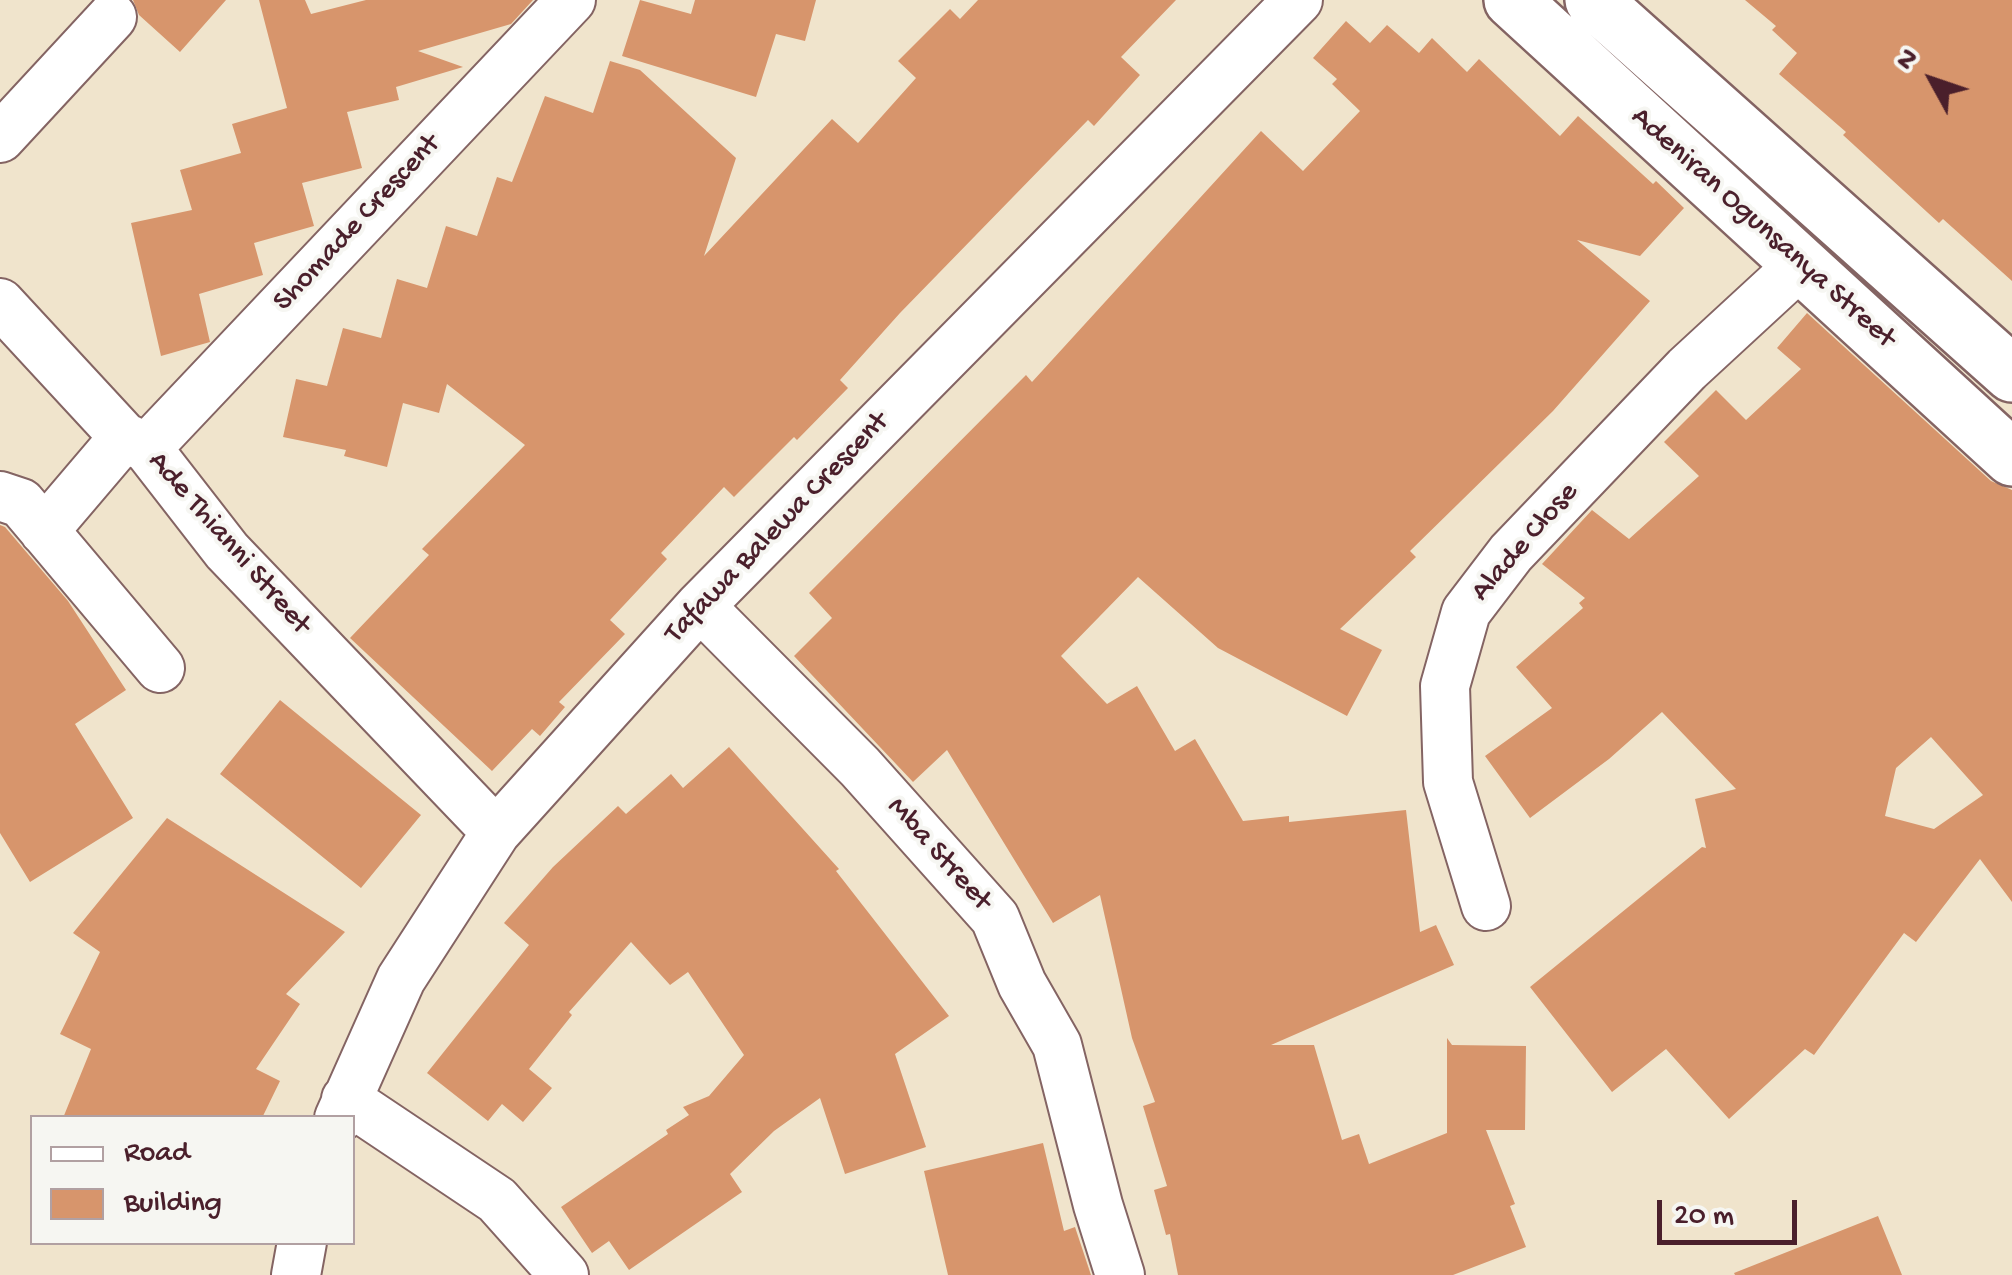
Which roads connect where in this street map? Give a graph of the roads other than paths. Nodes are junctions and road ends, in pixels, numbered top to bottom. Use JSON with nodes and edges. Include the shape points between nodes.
{"nodes":[{"id":1,"x":570,"y":0,"type":"edge"},
{"id":2,"x":1298,"y":0,"type":"edge"},
{"id":3,"x":1512,"y":0,"type":"edge"},
{"id":4,"x":1593,"y":0,"type":"edge"},
{"id":5,"x":112,"y":17,"type":"dead end"},
{"id":6,"x":0,"y":138,"type":"edge"},
{"id":7,"x":1802,"y":263,"type":"junction"},
{"id":8,"x":0,"y":303,"type":"edge"},
{"id":9,"x":2012,"y":374,"type":"edge"},
{"id":10,"x":135,"y":443,"type":"junction"},
{"id":11,"x":2012,"y":458,"type":"edge"},
{"id":12,"x":0,"y":496,"type":"edge"},
{"id":13,"x":44,"y":531,"type":"junction"},
{"id":14,"x":700,"y":606,"type":"junction"},
{"id":15,"x":160,"y":668,"type":"dead end"},
{"id":16,"x":496,"y":832,"type":"junction"},
{"id":17,"x":1486,"y":906,"type":"dead end"},
{"id":18,"x":343,"y":1108,"type":"edge"},
{"id":19,"x":355,"y":1115,"type":"edge"},
{"id":20,"x":301,"y":1245,"type":"edge"},
{"id":21,"x":296,"y":1275,"type":"edge"},
{"id":22,"x":564,"y":1275,"type":"edge"},
{"id":23,"x":1120,"y":1275,"type":"edge"}],
"edges":[{"from":1,"to":10,"type":"street","name":"Shomade Crescent"},
{"from":2,"to":14,"type":"street","name":"Tafawa Balewa Crescent"},
{"from":3,"to":7,"type":"main road","name":"Adeniran Ogunsanya Street"},
{"from":4,"to":9,"type":"main road","name":"Adeniran Ogunsanya Street"},
{"from":5,"to":6,"type":"street"},
{"from":7,"to":11,"type":"main road","name":"Adeniran Ogunsanya Street"},
{"from":7,"to":17,"type":"street","name":"Alade Close","via":[[1686,370],[1510,553],[1466,612],[1445,686],[1448,782]]},
{"from":8,"to":10,"type":"street","name":"Ade Thianni Street"},
{"from":10,"to":13,"type":"street","name":"Shomade Crescent"},
{"from":10,"to":16,"type":"street","name":"Ade Thianni Street","via":[[227,552]]},
{"from":12,"to":13,"type":"street","via":[[20,503]]},
{"from":13,"to":15,"type":"street"},
{"from":14,"to":16,"type":"street","name":"Tafawa Balewa Crescent"},
{"from":14,"to":23,"type":"street","name":"Mba Street","via":[[995,918],[1057,1045]]},
{"from":16,"to":18,"type":"street","name":"Tafawa Balewa Crescent","via":[[401,980]]},
{"from":19,"to":22,"type":"street","via":[[497,1200]]},
{"from":20,"to":21,"type":"street"}]}
